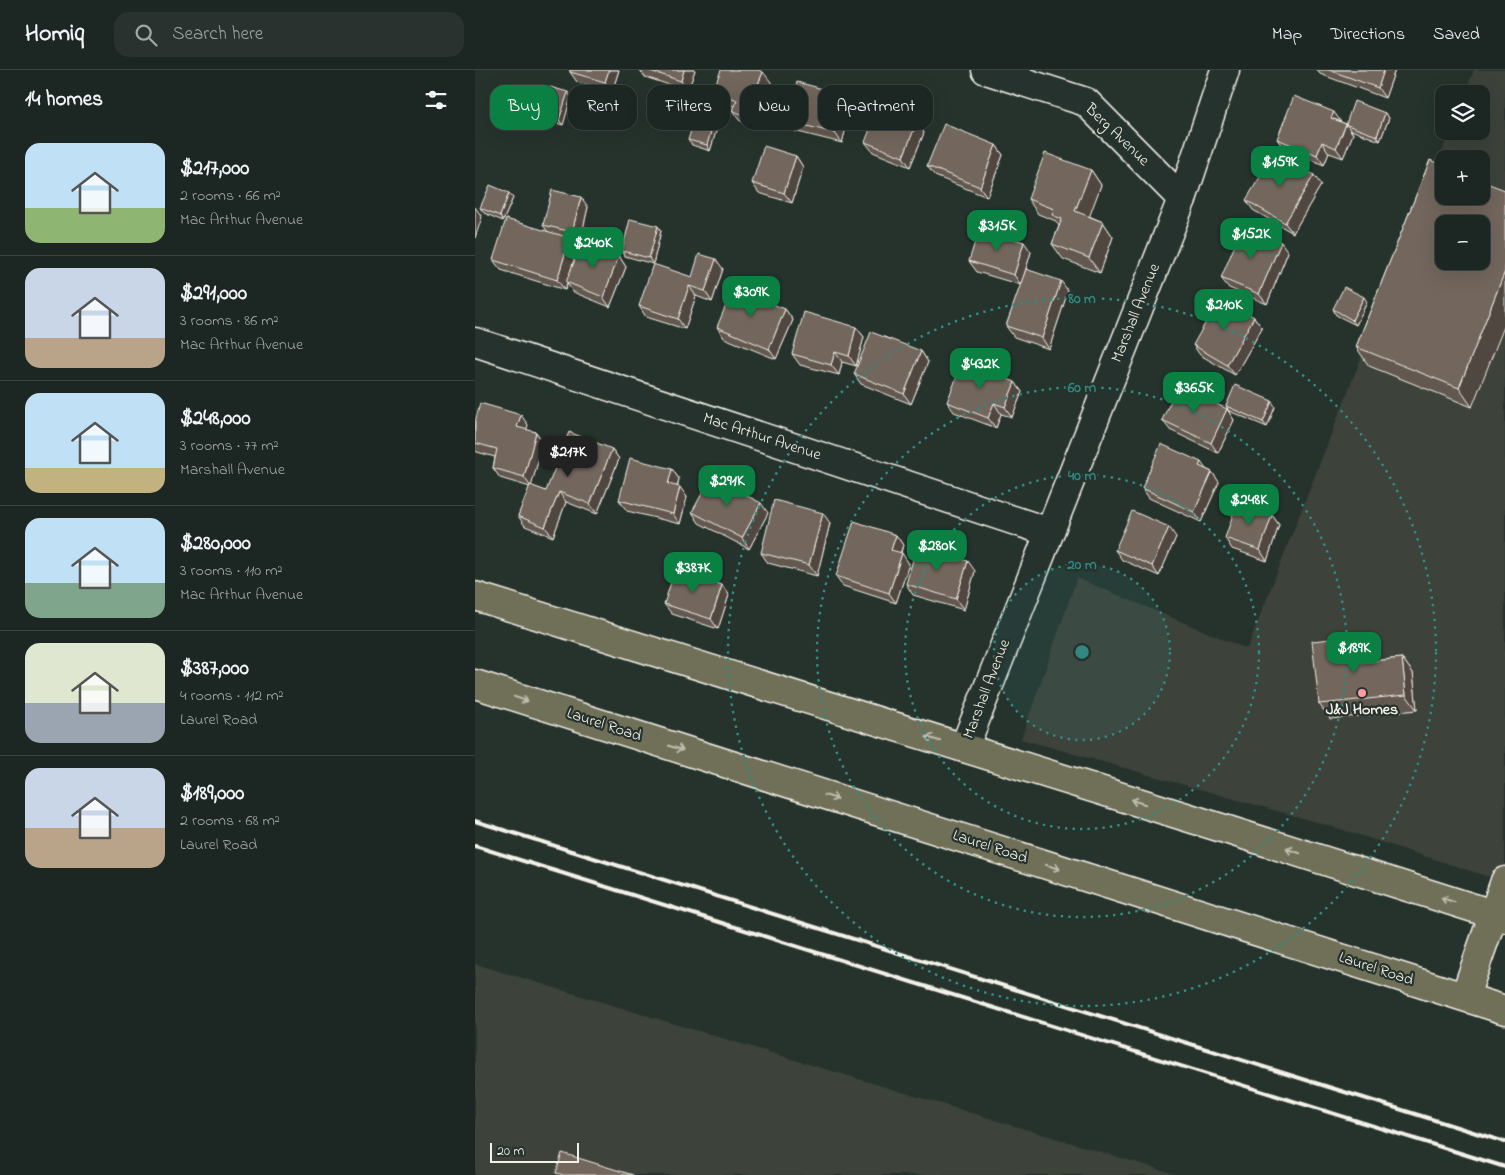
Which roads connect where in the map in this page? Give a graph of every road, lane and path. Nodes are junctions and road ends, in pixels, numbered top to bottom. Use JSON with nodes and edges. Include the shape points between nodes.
{"nodes":[{"id":1,"x":986,"y":70,"type":"edge"},
{"id":2,"x":1225,"y":70,"type":"edge"},
{"id":3,"x":1182,"y":199,"type":"junction"},
{"id":4,"x":475,"y":342,"type":"edge"},
{"id":5,"x":1049,"y":532,"type":"junction"},
{"id":6,"x":475,"y":596,"type":"edge"},
{"id":7,"x":475,"y":684,"type":"edge"},
{"id":8,"x":964,"y":748,"type":"junction"},
{"id":9,"x":1505,"y":881,"type":"edge"},
{"id":10,"x":1500,"y":916,"type":"edge"},
{"id":11,"x":1465,"y":996,"type":"junction"},
{"id":12,"x":1505,"y":1010,"type":"edge"}],
"edges":[{"from":1,"to":3,"type":"street","name":"Berg Avenue","via":[[1086,102]]},
{"from":2,"to":3,"type":"street","name":"Marshall Avenue"},
{"from":3,"to":5,"type":"street","name":"Marshall Avenue"},
{"from":4,"to":5,"type":"street","name":"Mac Arthur Avenue"},
{"from":5,"to":8,"type":"street","name":"Marshall Avenue"},
{"from":8,"to":6,"type":"main road","one_way":true},
{"from":7,"to":11,"type":"main road","name":"Laurel Road","one_way":true},
{"from":10,"to":8,"type":"main road","one_way":true},
{"from":9,"to":10,"type":"main road"},
{"from":10,"to":11,"type":"main road"},
{"from":11,"to":12,"type":"main road","name":"Laurel Road"}]}
